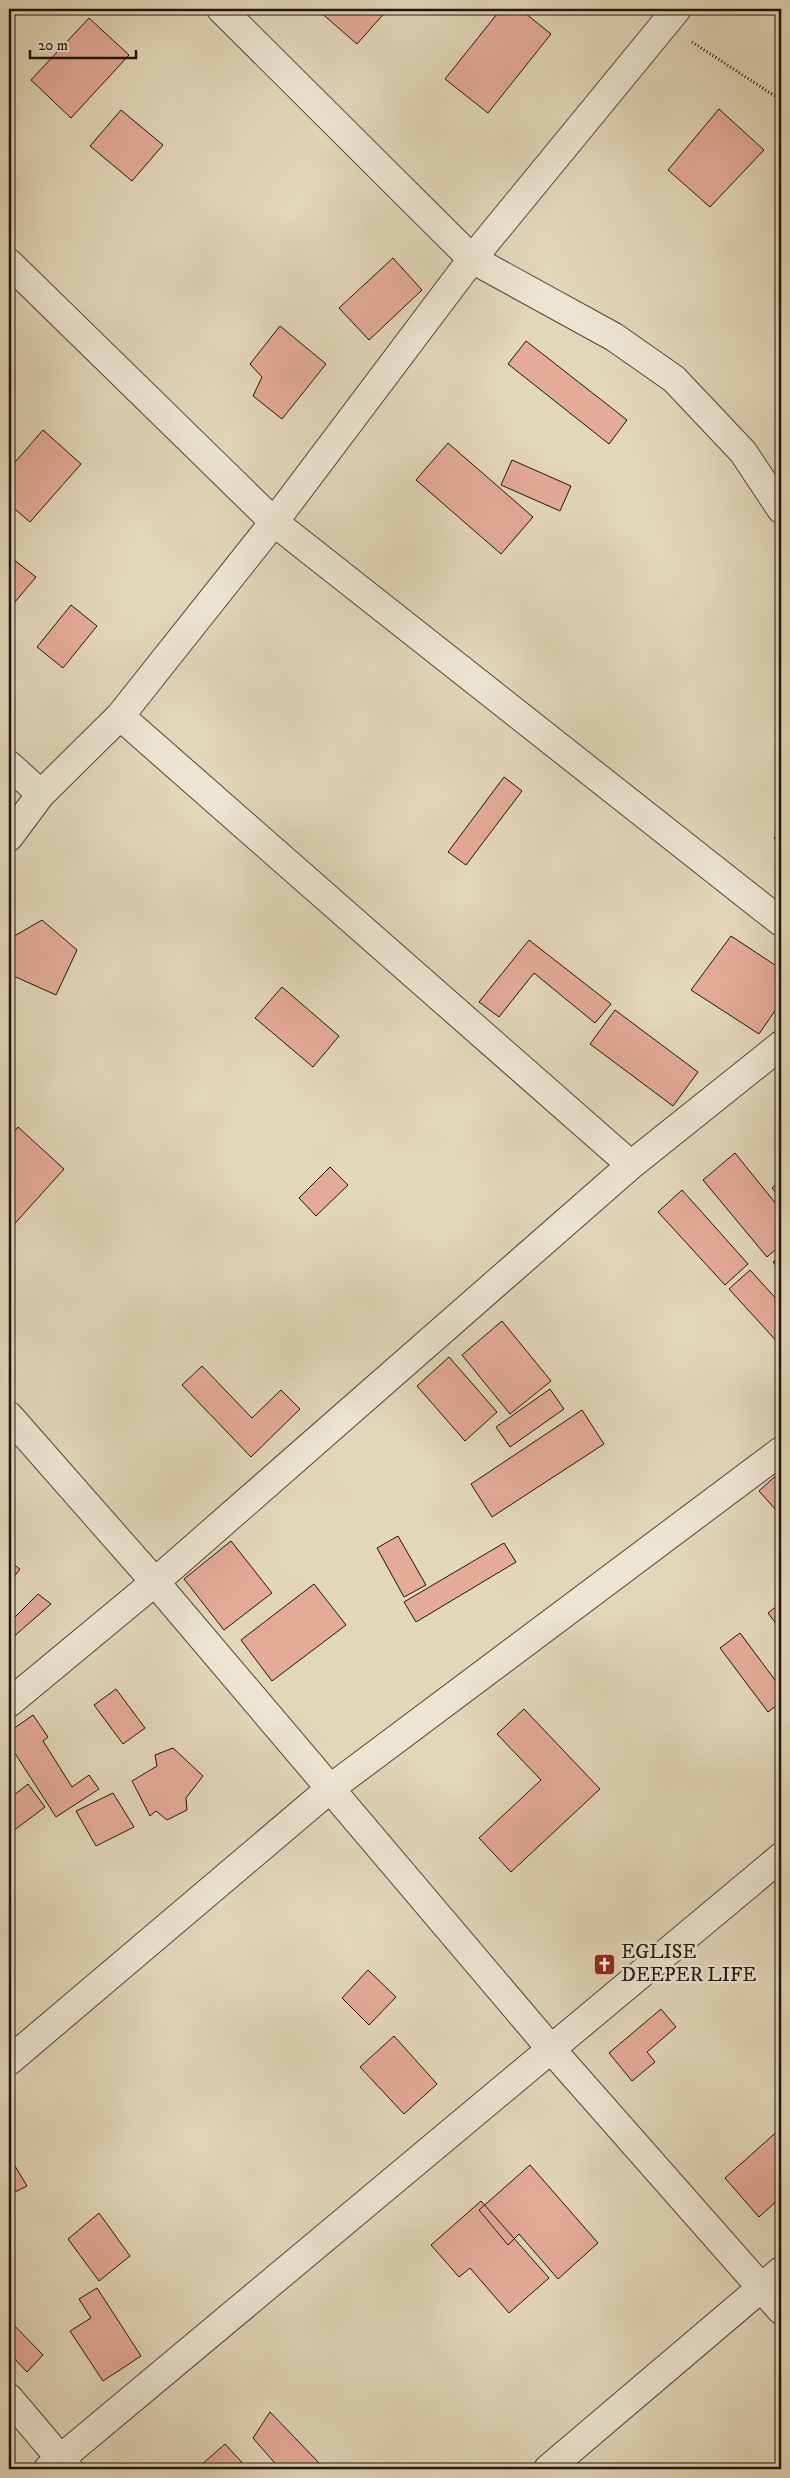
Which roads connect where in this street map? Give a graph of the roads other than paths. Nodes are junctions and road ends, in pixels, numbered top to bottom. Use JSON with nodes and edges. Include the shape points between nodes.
{"nodes":[{"id":1,"x":221,"y":9,"type":"edge"},
{"id":2,"x":670,"y":16,"type":"edge"},
{"id":3,"x":472,"y":259,"type":"junction"},
{"id":4,"x":9,"y":263,"type":"edge"},
{"id":5,"x":781,"y":509,"type":"edge"},
{"id":6,"x":274,"y":522,"type":"junction"},
{"id":7,"x":120,"y":716,"type":"junction"},
{"id":8,"x":9,"y":765,"type":"edge"},
{"id":9,"x":41,"y":794,"type":"junction"},
{"id":10,"x":9,"y":837,"type":"edge"},
{"id":11,"x":781,"y":922,"type":"edge"},
{"id":12,"x":781,"y":1045,"type":"edge"},
{"id":13,"x":631,"y":1165,"type":"junction"},
{"id":14,"x":9,"y":1416,"type":"edge"},
{"id":15,"x":781,"y":1451,"type":"edge"},
{"id":16,"x":155,"y":1582,"type":"junction"},
{"id":17,"x":9,"y":1703,"type":"edge"},
{"id":18,"x":331,"y":1788,"type":"junction"},
{"id":19,"x":781,"y":1857,"type":"edge"},
{"id":20,"x":552,"y":2049,"type":"junction"},
{"id":21,"x":9,"y":2061,"type":"edge"},
{"id":22,"x":772,"y":2279,"type":"edge"},
{"id":23,"x":781,"y":2310,"type":"edge"},
{"id":24,"x":9,"y":2398,"type":"edge"},
{"id":25,"x":59,"y":2466,"type":"edge"},
{"id":26,"x":548,"y":2469,"type":"edge"}],
"edges":[{"from":1,"to":3,"type":"street"},
{"from":2,"to":3,"type":"street"},
{"from":3,"to":5,"type":"street","via":[[614,337],[674,379],[743,452]]},
{"from":3,"to":6,"type":"street"},
{"from":4,"to":6,"type":"street"},
{"from":6,"to":7,"type":"street"},
{"from":6,"to":11,"type":"street"},
{"from":7,"to":9,"type":"street"},
{"from":7,"to":13,"type":"street"},
{"from":8,"to":9,"type":"street"},
{"from":9,"to":10,"type":"street"},
{"from":12,"to":13,"type":"street"},
{"from":13,"to":16,"type":"street"},
{"from":14,"to":16,"type":"street"},
{"from":15,"to":18,"type":"street"},
{"from":16,"to":17,"type":"street"},
{"from":16,"to":18,"type":"street"},
{"from":18,"to":20,"type":"street"},
{"from":18,"to":21,"type":"street"},
{"from":19,"to":20,"type":"street"},
{"from":20,"to":22,"type":"street"},
{"from":20,"to":25,"type":"street"},
{"from":22,"to":23,"type":"street"},
{"from":22,"to":26,"type":"street"},
{"from":24,"to":25,"type":"street"}]}
